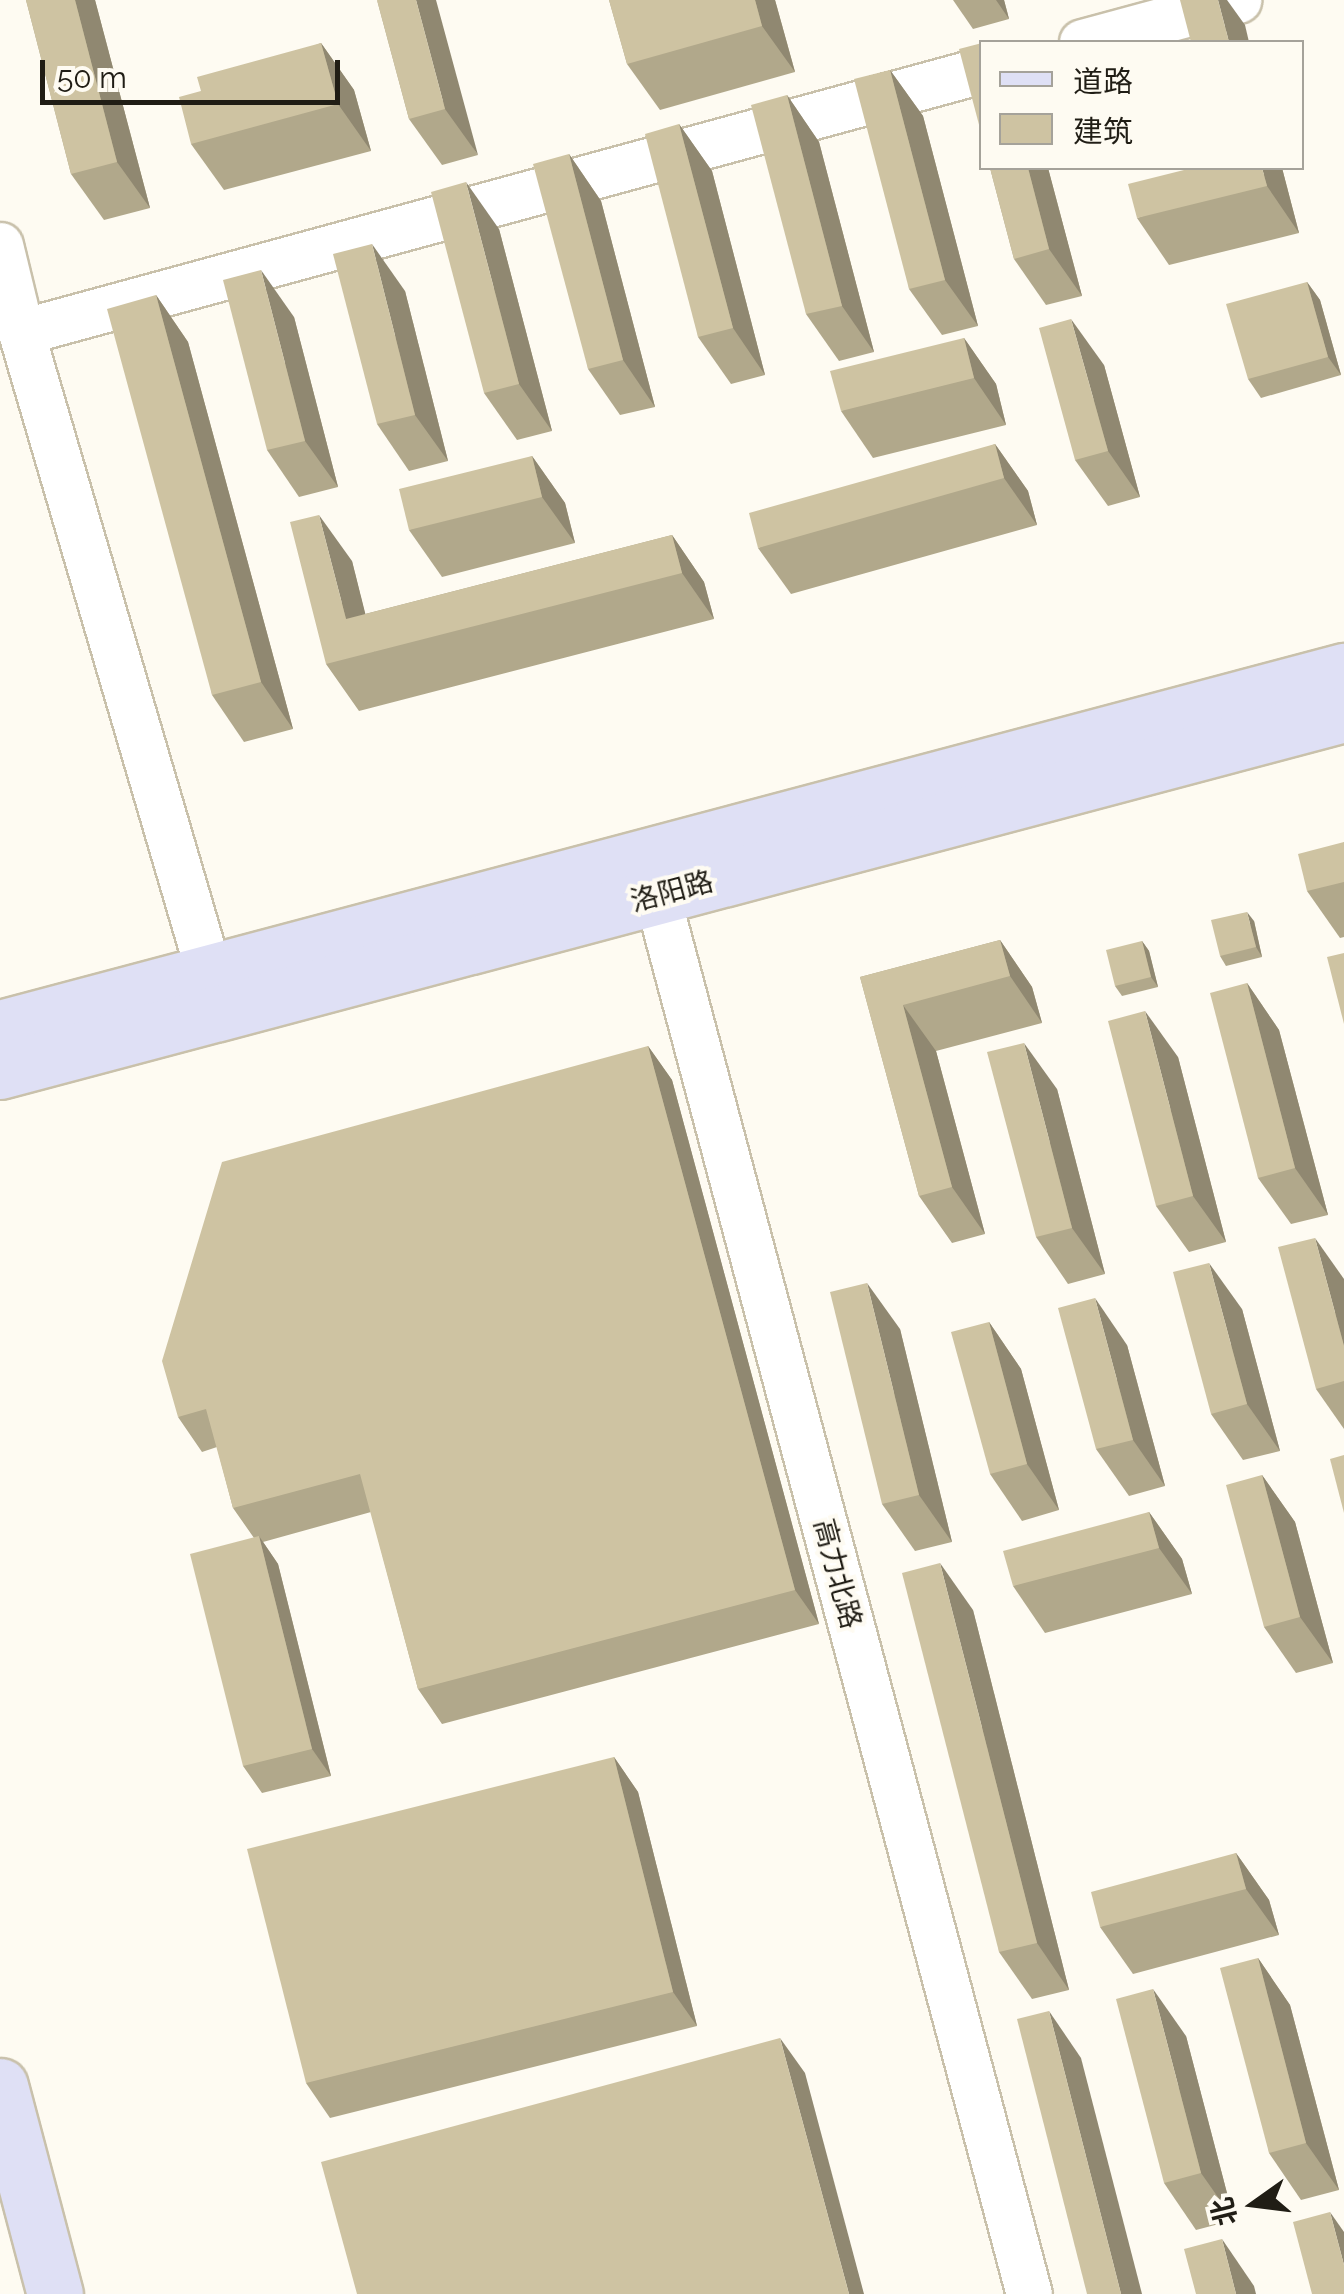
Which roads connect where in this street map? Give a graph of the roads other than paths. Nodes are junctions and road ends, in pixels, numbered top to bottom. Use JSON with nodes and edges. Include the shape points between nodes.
{"nodes":[{"id":1,"x":1238,"y":0,"type":"edge"},
{"id":2,"x":1089,"y":40,"type":"edge"},
{"id":3,"x":979,"y":71,"type":"edge"},
{"id":4,"x":0,"y":245,"type":"edge"},
{"id":5,"x":20,"y":332,"type":"junction"},
{"id":6,"x":1344,"y":671,"type":"edge"},
{"id":7,"x":1344,"y":714,"type":"edge"},
{"id":8,"x":652,"y":875,"type":"junction"},
{"id":9,"x":209,"y":973,"type":"junction"},
{"id":10,"x":0,"y":1028,"type":"edge"},
{"id":11,"x":0,"y":1071,"type":"edge"},
{"id":12,"x":0,"y":2086,"type":"edge"},
{"id":13,"x":54,"y":2294,"type":"edge"},
{"id":14,"x":1029,"y":2294,"type":"edge"}],
"edges":[{"from":1,"to":2,"type":"street"},
{"from":3,"to":5,"type":"street"},
{"from":4,"to":5,"type":"street"},
{"from":5,"to":9,"type":"street"},
{"from":6,"to":8,"type":"street","name":"洛阳路"},
{"from":7,"to":8,"type":"street","name":"洛阳路"},
{"from":8,"to":9,"type":"street","name":"洛阳路"},
{"from":8,"to":11,"type":"street","name":"洛阳路"},
{"from":8,"to":14,"type":"street","name":"高力北路"},
{"from":9,"to":10,"type":"street","name":"洛阳路"},
{"from":12,"to":13,"type":"street"}]}
